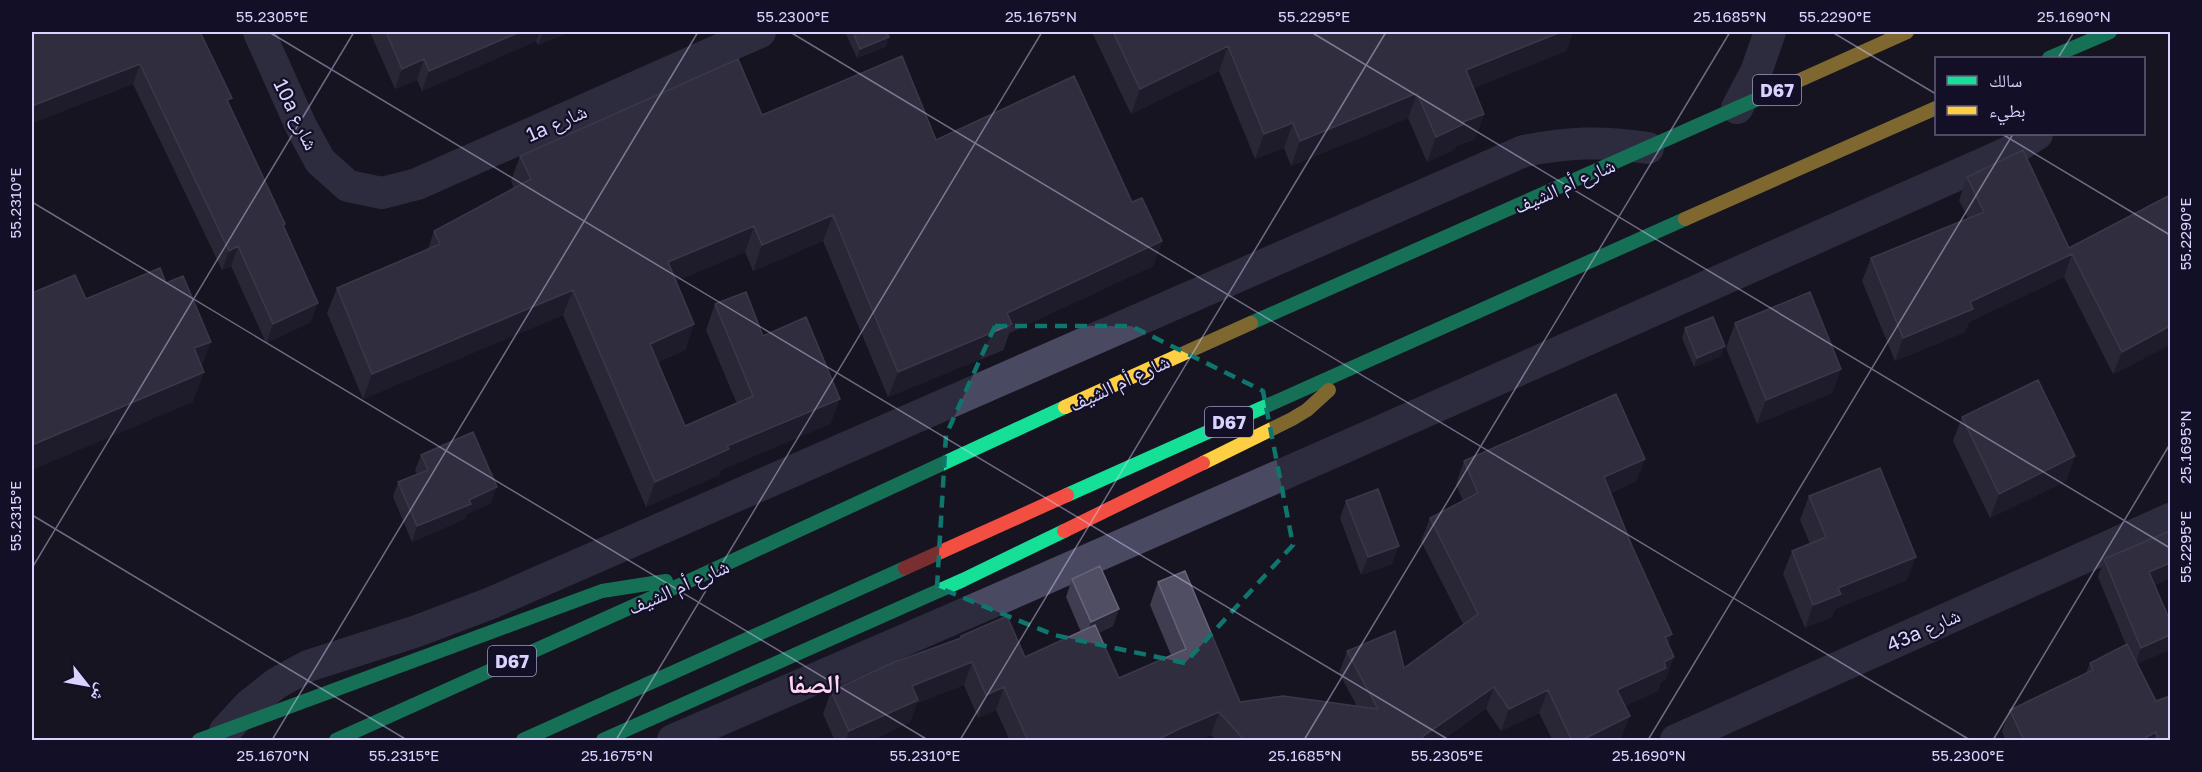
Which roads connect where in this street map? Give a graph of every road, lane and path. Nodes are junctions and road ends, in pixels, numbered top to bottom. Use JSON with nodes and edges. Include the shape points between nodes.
{"nodes":[{"id":1,"x":259,"y":32,"type":"edge"},
{"id":2,"x":760,"y":32,"type":"edge"},
{"id":3,"x":1770,"y":32,"type":"edge"},
{"id":4,"x":1907,"y":32,"type":"edge"},
{"id":5,"x":2110,"y":32,"type":"edge"},
{"id":6,"x":2051,"y":57,"type":"edge"},
{"id":7,"x":2098,"y":57,"type":"edge"},
{"id":8,"x":1737,"y":108,"type":"junction"},
{"id":9,"x":1935,"y":108,"type":"edge"},
{"id":10,"x":2035,"y":135,"type":"edge"},
{"id":11,"x":1648,"y":148,"type":"junction"},
{"id":12,"x":348,"y":186,"type":"joint"},
{"id":13,"x":1342,"y":371,"type":"junction"},
{"id":14,"x":2170,"y":519,"type":"edge"},
{"id":15,"x":689,"y":581,"type":"junction"},
{"id":16,"x":212,"y":736,"type":"edge"},
{"id":17,"x":336,"y":741,"type":"edge"},
{"id":18,"x":524,"y":741,"type":"edge"},
{"id":19,"x":603,"y":741,"type":"edge"},
{"id":20,"x":673,"y":741,"type":"edge"},
{"id":21,"x":1676,"y":741,"type":"edge"}],
"edges":[{"from":1,"to":12,"type":"street","name":"10a شارع","via":[[320,161]]},
{"from":2,"to":12,"type":"street","name":"1a شارع","via":[[417,184],[382,193]]},
{"from":3,"to":8,"type":"street","via":[[1756,72]]},
{"from":4,"to":8,"type":"main road","name":"شارع أم الشيف","number":"D67"},
{"from":5,"to":6,"type":"main road"},
{"from":5,"to":7,"type":"street"},
{"from":8,"to":11,"type":"main road","name":"شارع أم الشيف","number":"D67"},
{"from":9,"to":13,"type":"main road","number":"D67"},
{"from":10,"to":20,"type":"street","via":[[2009,152],[1825,234]]},
{"from":11,"to":15,"type":"main road","name":"شارع أم الشيف","number":"D67","via":[[1160,363]]},
{"from":11,"to":16,"type":"street","via":[[1586,142],[1524,151],[491,603],[308,666],[277,683]]},
{"from":13,"to":18,"type":"main road","number":"D67"},
{"from":13,"to":19,"type":"main road","via":[[1321,400],[1292,419],[973,575]]},
{"from":14,"to":21,"type":"street","name":"43a شارع"},
{"from":15,"to":16,"type":"main road","via":[[650,582],[602,591]]},
{"from":15,"to":17,"type":"main road","name":"شارع أم الشيف","number":"D67"}]}
